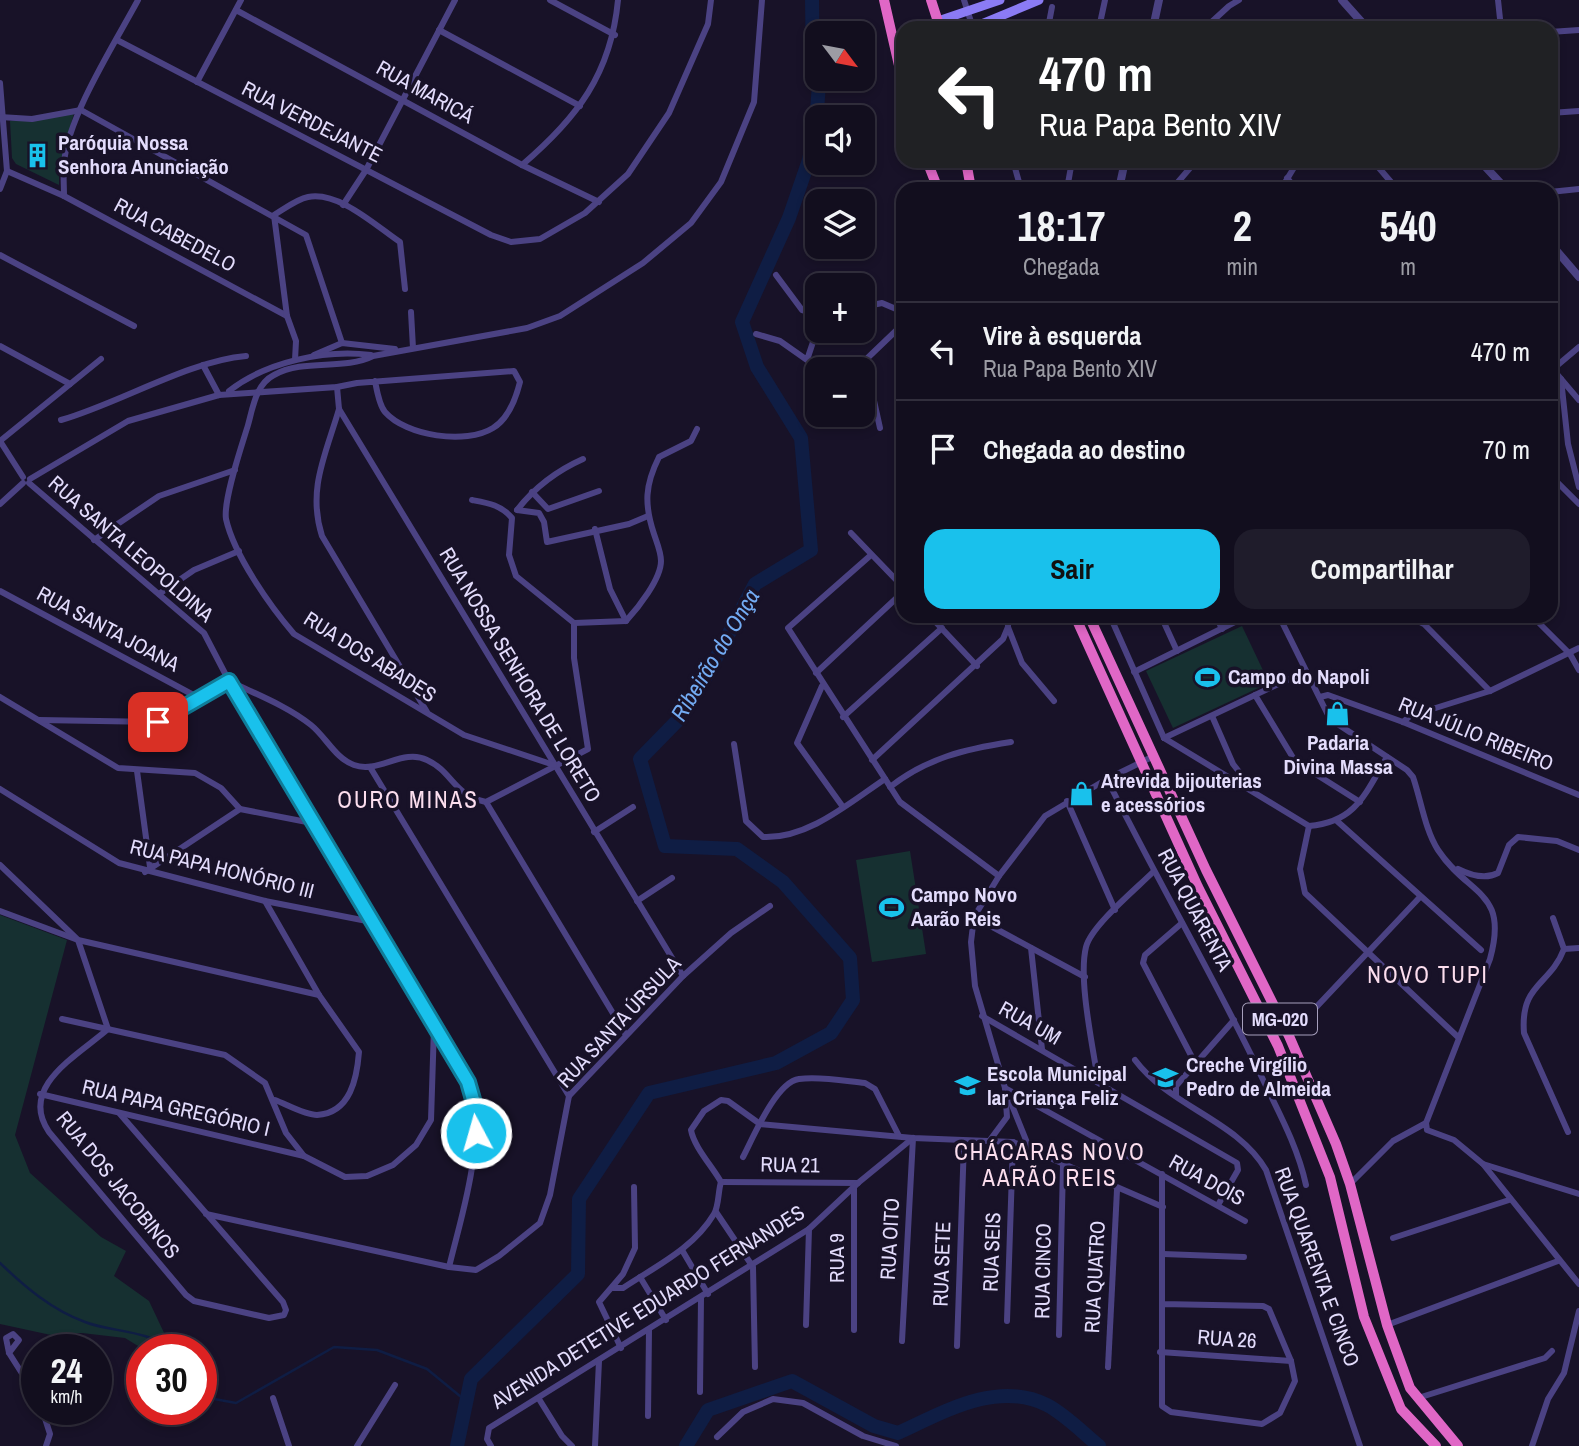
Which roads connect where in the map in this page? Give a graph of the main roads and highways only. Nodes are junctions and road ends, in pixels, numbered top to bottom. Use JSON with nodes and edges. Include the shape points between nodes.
{"nodes":[{"id":1,"x":884,"y":0,"type":"edge"},
{"id":2,"x":932,"y":0,"type":"edge"},
{"id":3,"x":1000,"y":0,"type":"edge"},
{"id":4,"x":1039,"y":0,"type":"edge"},
{"id":5,"x":938,"y":21,"type":"edge"},
{"id":6,"x":946,"y":21,"type":"edge"},
{"id":7,"x":990,"y":21,"type":"edge"},
{"id":8,"x":896,"y":46,"type":"edge"},
{"id":9,"x":1078,"y":623,"type":"edge"},
{"id":10,"x":1092,"y":623,"type":"edge"},
{"id":11,"x":1436,"y":1446,"type":"edge"},
{"id":12,"x":1458,"y":1446,"type":"edge"}],
"edges":[{"from":1,"to":8,"type":"highway"},
{"from":2,"to":5,"type":"highway"},
{"from":3,"to":6,"type":"main road"},
{"from":4,"to":7,"type":"main road"},
{"from":9,"to":11,"type":"highway","number":"MG-020","via":[[1278,1046],[1330,1177],[1364,1317],[1401,1409]]},
{"from":10,"to":12,"type":"highway","number":"MG-020","via":[[1336,1144],[1387,1325],[1410,1388]]}]}
